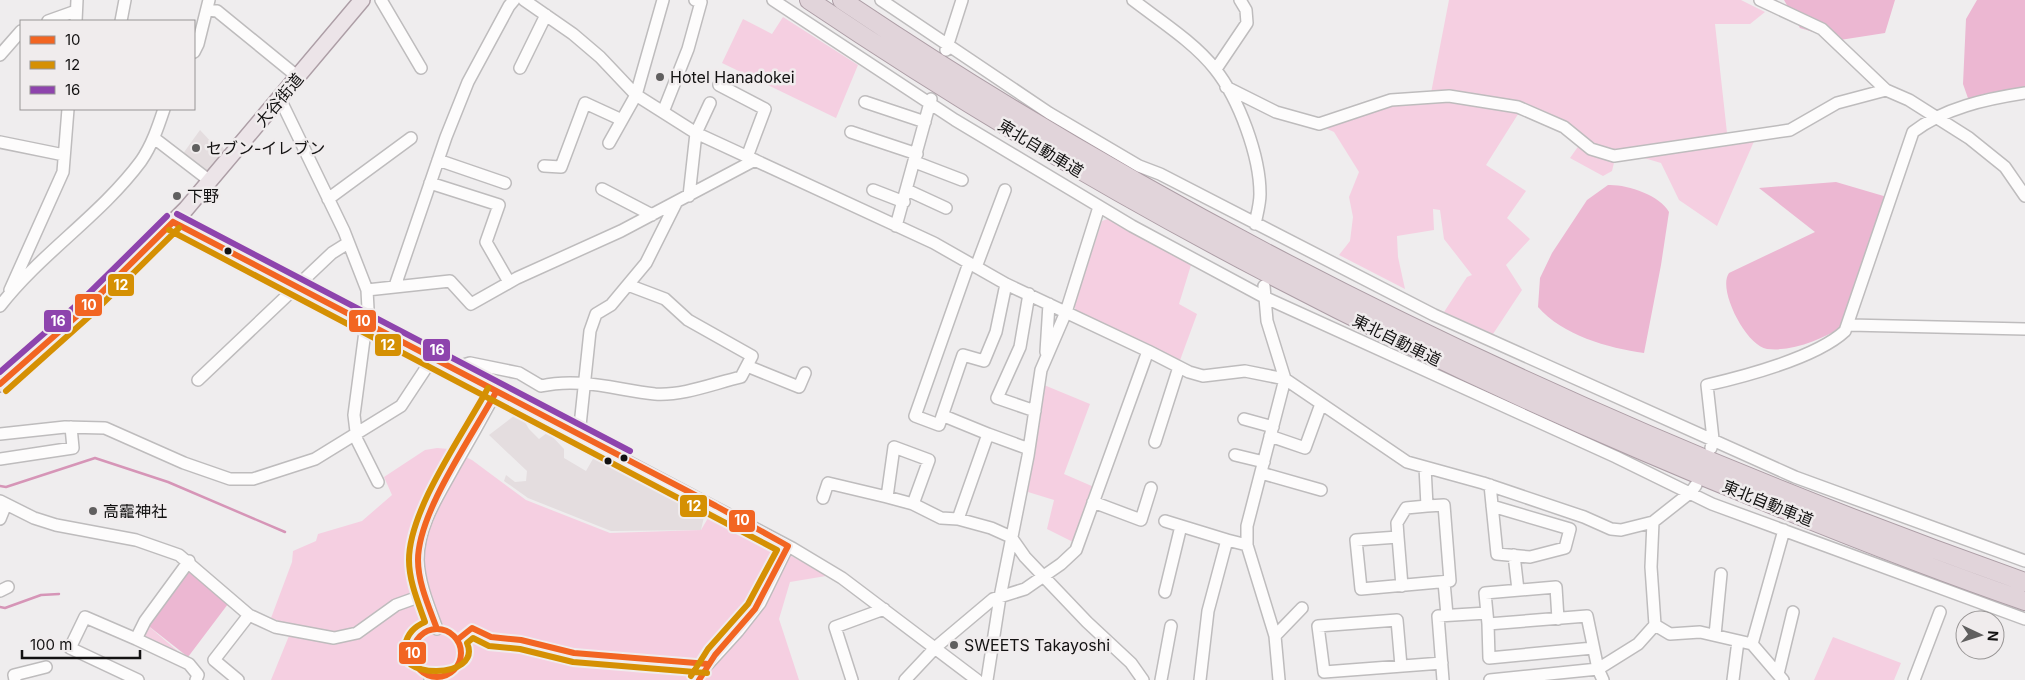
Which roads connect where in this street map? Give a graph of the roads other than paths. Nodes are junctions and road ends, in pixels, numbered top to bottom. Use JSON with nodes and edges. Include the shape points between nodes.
{"nodes":[{"id":1,"x":125,"y":0,"type":"edge"},
{"id":2,"x":362,"y":0,"type":"edge"},
{"id":3,"x":381,"y":0,"type":"edge"},
{"id":4,"x":514,"y":0,"type":"edge"},
{"id":5,"x":524,"y":0,"type":"edge"},
{"id":6,"x":663,"y":0,"type":"edge"},
{"id":7,"x":694,"y":0,"type":"edge"},
{"id":8,"x":773,"y":0,"type":"edge"},
{"id":9,"x":809,"y":0,"type":"edge"},
{"id":10,"x":842,"y":0,"type":"edge"},
{"id":11,"x":881,"y":0,"type":"edge"},
{"id":12,"x":962,"y":0,"type":"edge"},
{"id":13,"x":1133,"y":0,"type":"edge"},
{"id":14,"x":1240,"y":0,"type":"edge"},
{"id":15,"x":1760,"y":0,"type":"edge"},
{"id":16,"x":208,"y":5,"type":"edge"},
{"id":17,"x":76,"y":11,"type":"edge"},
{"id":18,"x":546,"y":15,"type":"junction"},
{"id":19,"x":51,"y":20,"type":"edge"},
{"id":20,"x":121,"y":20,"type":"edge"},
{"id":21,"x":20,"y":32,"type":"edge"},
{"id":22,"x":947,"y":47,"type":"junction"},
{"id":23,"x":195,"y":49,"type":"edge"},
{"id":24,"x":0,"y":55,"type":"edge"},
{"id":25,"x":420,"y":68,"type":"dead end"},
{"id":26,"x":520,"y":68,"type":"dead end"},
{"id":27,"x":1216,"y":69,"type":"junction"},
{"id":28,"x":298,"y":77,"type":"junction"},
{"id":29,"x":719,"y":85,"type":"dead end"},
{"id":30,"x":1226,"y":87,"type":"junction"},
{"id":31,"x":1886,"y":90,"type":"junction"},
{"id":32,"x":2025,"y":93,"type":"edge"},
{"id":33,"x":636,"y":95,"type":"junction"},
{"id":34,"x":280,"y":99,"type":"junction"},
{"id":35,"x":931,"y":100,"type":"junction"},
{"id":36,"x":865,"y":102,"type":"dead end"},
{"id":37,"x":710,"y":103,"type":"dead end"},
{"id":38,"x":68,"y":110,"type":"edge"},
{"id":39,"x":164,"y":110,"type":"edge"},
{"id":40,"x":663,"y":112,"type":"junction"},
{"id":41,"x":1935,"y":118,"type":"junction"},
{"id":42,"x":622,"y":120,"type":"junction"},
{"id":43,"x":925,"y":122,"type":"junction"},
{"id":44,"x":851,"y":132,"type":"dead end"},
{"id":45,"x":696,"y":134,"type":"junction"},
{"id":46,"x":154,"y":138,"type":"junction"},
{"id":47,"x":411,"y":138,"type":"dead end"},
{"id":48,"x":0,"y":142,"type":"edge"},
{"id":49,"x":610,"y":143,"type":"dead end"},
{"id":50,"x":64,"y":155,"type":"junction"},
{"id":51,"x":916,"y":158,"type":"junction"},
{"id":52,"x":751,"y":159,"type":"junction"},
{"id":53,"x":438,"y":160,"type":"junction"},
{"id":54,"x":544,"y":166,"type":"dead end"},
{"id":55,"x":962,"y":180,"type":"dead end"},
{"id":56,"x":210,"y":181,"type":"junction"},
{"id":57,"x":430,"y":182,"type":"junction"},
{"id":58,"x":505,"y":183,"type":"dead end"},
{"id":59,"x":602,"y":189,"type":"dead end"},
{"id":60,"x":873,"y":190,"type":"dead end"},
{"id":61,"x":907,"y":190,"type":"junction"},
{"id":62,"x":1005,"y":190,"type":"dead end"},
{"id":63,"x":689,"y":196,"type":"junction"},
{"id":64,"x":2025,"y":196,"type":"edge"},
{"id":65,"x":328,"y":199,"type":"junction"},
{"id":66,"x":904,"y":202,"type":"junction"},
{"id":67,"x":676,"y":203,"type":"junction"},
{"id":68,"x":1099,"y":207,"type":"junction"},
{"id":69,"x":946,"y":208,"type":"dead end"},
{"id":70,"x":652,"y":215,"type":"junction"},
{"id":71,"x":174,"y":222,"type":"junction"},
{"id":72,"x":1255,"y":224,"type":"junction"},
{"id":73,"x":896,"y":226,"type":"junction"},
{"id":74,"x":348,"y":243,"type":"junction"},
{"id":75,"x":973,"y":265,"type":"junction"},
{"id":76,"x":509,"y":282,"type":"junction"},
{"id":77,"x":1006,"y":284,"type":"junction"},
{"id":78,"x":628,"y":285,"type":"junction"},
{"id":79,"x":396,"y":286,"type":"junction"},
{"id":80,"x":296,"y":288,"type":"junction"},
{"id":81,"x":367,"y":290,"type":"junction"},
{"id":82,"x":1264,"y":291,"type":"junction"},
{"id":83,"x":1029,"y":294,"type":"junction"},
{"id":84,"x":3,"y":302,"type":"edge"},
{"id":85,"x":1049,"y":304,"type":"junction"},
{"id":86,"x":1066,"y":312,"type":"junction"},
{"id":87,"x":366,"y":325,"type":"junction"},
{"id":88,"x":1849,"y":325,"type":"junction"},
{"id":89,"x":2025,"y":329,"type":"edge"},
{"id":90,"x":1148,"y":351,"type":"junction"},
{"id":91,"x":432,"y":359,"type":"junction"},
{"id":92,"x":1045,"y":362,"type":"junction"},
{"id":93,"x":747,"y":366,"type":"junction"},
{"id":94,"x":1179,"y":367,"type":"junction"},
{"id":95,"x":451,"y":369,"type":"junction"},
{"id":96,"x":805,"y":373,"type":"dead end"},
{"id":97,"x":1285,"y":379,"type":"junction"},
{"id":98,"x":198,"y":380,"type":"dead end"},
{"id":99,"x":585,"y":383,"type":"junction"},
{"id":100,"x":0,"y":384,"type":"edge"},
{"id":101,"x":496,"y":392,"type":"junction"},
{"id":102,"x":1321,"y":404,"type":"junction"},
{"id":103,"x":1035,"y":412,"type":"junction"},
{"id":104,"x":944,"y":416,"type":"junction"},
{"id":105,"x":1244,"y":419,"type":"dead end"},
{"id":106,"x":71,"y":427,"type":"junction"},
{"id":107,"x":1272,"y":431,"type":"junction"},
{"id":108,"x":356,"y":433,"type":"junction"},
{"id":109,"x":0,"y":434,"type":"edge"},
{"id":110,"x":579,"y":434,"type":"junction"},
{"id":111,"x":988,"y":434,"type":"junction"},
{"id":112,"x":1155,"y":442,"type":"dead end"},
{"id":113,"x":1712,"y":443,"type":"junction"},
{"id":114,"x":1029,"y":449,"type":"junction"},
{"id":115,"x":1235,"y":455,"type":"dead end"},
{"id":116,"x":0,"y":459,"type":"edge"},
{"id":117,"x":1264,"y":462,"type":"junction"},
{"id":118,"x":1426,"y":467,"type":"junction"},
{"id":119,"x":1261,"y":473,"type":"junction"},
{"id":120,"x":378,"y":482,"type":"dead end"},
{"id":121,"x":1490,"y":485,"type":"junction"},
{"id":122,"x":1151,"y":488,"type":"dead end"},
{"id":123,"x":1693,"y":488,"type":"junction"},
{"id":124,"x":1321,"y":490,"type":"dead end"},
{"id":125,"x":887,"y":497,"type":"junction"},
{"id":126,"x":823,"y":498,"type":"dead end"},
{"id":127,"x":3,"y":502,"type":"edge"},
{"id":128,"x":1093,"y":502,"type":"junction"},
{"id":129,"x":913,"y":504,"type":"junction"},
{"id":130,"x":1427,"y":506,"type":"junction"},
{"id":131,"x":1492,"y":506,"type":"junction"},
{"id":132,"x":0,"y":519,"type":"edge"},
{"id":133,"x":958,"y":519,"type":"junction"},
{"id":134,"x":1165,"y":521,"type":"dead end"},
{"id":135,"x":1653,"y":522,"type":"junction"},
{"id":136,"x":1181,"y":526,"type":"junction"},
{"id":137,"x":1784,"y":530,"type":"junction"},
{"id":138,"x":1010,"y":537,"type":"junction"},
{"id":139,"x":1398,"y":537,"type":"junction"},
{"id":140,"x":1227,"y":540,"type":"junction"},
{"id":141,"x":788,"y":546,"type":"junction"},
{"id":142,"x":1247,"y":546,"type":"junction"},
{"id":143,"x":1514,"y":555,"type":"junction"},
{"id":144,"x":189,"y":561,"type":"junction"},
{"id":145,"x":2025,"y":561,"type":"edge"},
{"id":146,"x":1721,"y":574,"type":"dead end"},
{"id":147,"x":1044,"y":576,"type":"junction"},
{"id":148,"x":1444,"y":582,"type":"junction"},
{"id":149,"x":2025,"y":582,"type":"edge"},
{"id":150,"x":1402,"y":586,"type":"junction"},
{"id":151,"x":1518,"y":590,"type":"junction"},
{"id":152,"x":1165,"y":592,"type":"dead end"},
{"id":153,"x":424,"y":595,"type":"junction"},
{"id":154,"x":1000,"y":597,"type":"junction"},
{"id":155,"x":2025,"y":601,"type":"edge"},
{"id":156,"x":1302,"y":608,"type":"dead end"},
{"id":157,"x":884,"y":609,"type":"junction"},
{"id":158,"x":1793,"y":612,"type":"dead end"},
{"id":159,"x":1940,"y":612,"type":"dead end"},
{"id":160,"x":249,"y":615,"type":"junction"},
{"id":161,"x":1447,"y":615,"type":"junction"},
{"id":162,"x":1487,"y":619,"type":"junction"},
{"id":163,"x":1558,"y":619,"type":"junction"},
{"id":164,"x":2025,"y":619,"type":"edge"},
{"id":165,"x":1171,"y":626,"type":"dead end"},
{"id":166,"x":1655,"y":626,"type":"junction"},
{"id":167,"x":437,"y":629,"type":"dead end"},
{"id":168,"x":1715,"y":635,"type":"junction"},
{"id":169,"x":1275,"y":636,"type":"junction"},
{"id":170,"x":136,"y":639,"type":"junction"},
{"id":171,"x":1738,"y":641,"type":"junction"},
{"id":172,"x":1752,"y":644,"type":"junction"},
{"id":173,"x":936,"y":647,"type":"junction"},
{"id":174,"x":1594,"y":648,"type":"junction"},
{"id":175,"x":1442,"y":662,"type":"junction"},
{"id":176,"x":708,"y":664,"type":"dead end"},
{"id":177,"x":1401,"y":666,"type":"junction"},
{"id":178,"x":46,"y":667,"type":"dead end"},
{"id":179,"x":1600,"y":675,"type":"edge"},
{"id":180,"x":1325,"y":676,"type":"edge"},
{"id":181,"x":1780,"y":677,"type":"edge"},
{"id":182,"x":16,"y":680,"type":"edge"},
{"id":183,"x":138,"y":680,"type":"edge"},
{"id":184,"x":196,"y":680,"type":"edge"},
{"id":185,"x":238,"y":680,"type":"edge"},
{"id":186,"x":852,"y":680,"type":"edge"},
{"id":187,"x":905,"y":680,"type":"edge"},
{"id":188,"x":977,"y":680,"type":"edge"},
{"id":189,"x":987,"y":680,"type":"edge"},
{"id":190,"x":1143,"y":680,"type":"edge"},
{"id":191,"x":1161,"y":680,"type":"edge"},
{"id":192,"x":1200,"y":680,"type":"edge"},
{"id":193,"x":1279,"y":680,"type":"edge"},
{"id":194,"x":1443,"y":680,"type":"edge"},
{"id":195,"x":1490,"y":680,"type":"edge"},
{"id":196,"x":1733,"y":680,"type":"edge"},
{"id":197,"x":1914,"y":680,"type":"edge"}],
"edges":[{"from":1,"to":20,"type":"street"},
{"from":2,"to":28,"type":"main road","name":"大谷街道"},
{"from":3,"to":25,"type":"street"},
{"from":4,"to":53,"type":"street","via":[[468,82]]},
{"from":5,"to":18,"type":"street"},
{"from":6,"to":33,"type":"street"},
{"from":7,"to":40,"type":"street","via":[[701,2],[688,49]]},
{"from":8,"to":35,"type":"street"},
{"from":9,"to":155,"type":"highway","name":"東北自動車道","via":[[944,89],[1048,152],[1164,219],[1353,319],[1471,376],[1665,461],[1819,524]]},
{"from":10,"to":149,"type":"highway","name":"東北自動車道","via":[[1055,135],[1155,193],[1358,301],[1487,363],[1672,444]]},
{"from":11,"to":22,"type":"street"},
{"from":12,"to":22,"type":"street"},
{"from":13,"to":27,"type":"street"},
{"from":14,"to":27,"type":"street","via":[[1246,10],[1247,23]]},
{"from":15,"to":31,"type":"street","via":[[1822,29]]},
{"from":16,"to":23,"type":"street"},
{"from":16,"to":28,"type":"street"},
{"from":17,"to":19,"type":"street"},
{"from":18,"to":26,"type":"street"},
{"from":18,"to":33,"type":"street","via":[[600,57]]},
{"from":21,"to":24,"type":"street"},
{"from":22,"to":72,"type":"street","via":[[1138,166],[1160,174]]},
{"from":27,"to":30,"type":"street"},
{"from":28,"to":34,"type":"main road","name":"大谷街道"},
{"from":29,"to":52,"type":"street","via":[[765,109]]},
{"from":30,"to":31,"type":"street","via":[[1276,112],[1319,124],[1391,100],[1449,96],[1518,107],[1564,127],[1591,149],[1614,156],[1790,130],[1837,103]]},
{"from":30,"to":72,"type":"street","via":[[1248,130],[1258,172],[1260,193]]},
{"from":31,"to":41,"type":"street","via":[[1910,100]]},
{"from":32,"to":41,"type":"street","via":[[1981,102]]},
{"from":33,"to":40,"type":"street"},
{"from":33,"to":42,"type":"street"},
{"from":34,"to":56,"type":"main road","name":"大谷街道"},
{"from":34,"to":65,"type":"street"},
{"from":35,"to":43,"type":"street"},
{"from":35,"to":68,"type":"street"},
{"from":36,"to":43,"type":"street"},
{"from":37,"to":45,"type":"street"},
{"from":38,"to":50,"type":"street"},
{"from":39,"to":46,"type":"street"},
{"from":40,"to":45,"type":"street"},
{"from":41,"to":64,"type":"street","via":[[1969,138],[2005,167]]},
{"from":41,"to":88,"type":"street","via":[[1913,132]]},
{"from":42,"to":49,"type":"street"},
{"from":42,"to":54,"type":"street","via":[[585,103],[561,167]]},
{"from":43,"to":51,"type":"street"},
{"from":44,"to":51,"type":"street"},
{"from":45,"to":52,"type":"street"},
{"from":45,"to":63,"type":"street"},
{"from":46,"to":56,"type":"street"},
{"from":46,"to":84,"type":"street","via":[[119,186]]},
{"from":47,"to":65,"type":"street"},
{"from":48,"to":50,"type":"street"},
{"from":50,"to":84,"type":"street","via":[[63,172]]},
{"from":51,"to":55,"type":"street"},
{"from":51,"to":61,"type":"street"},
{"from":52,"to":63,"type":"street"},
{"from":52,"to":73,"type":"street"},
{"from":53,"to":57,"type":"street"},
{"from":53,"to":58,"type":"street"},
{"from":56,"to":71,"type":"main road","name":"大谷街道"},
{"from":57,"to":76,"type":"street","via":[[499,205],[486,242]]},
{"from":57,"to":79,"type":"street"},
{"from":59,"to":70,"type":"street"},
{"from":60,"to":66,"type":"street"},
{"from":61,"to":66,"type":"street"},
{"from":61,"to":69,"type":"street"},
{"from":62,"to":75,"type":"street"},
{"from":63,"to":67,"type":"street"},
{"from":65,"to":74,"type":"street"},
{"from":66,"to":73,"type":"street"},
{"from":67,"to":70,"type":"street"},
{"from":67,"to":78,"type":"street","via":[[646,264]]},
{"from":68,"to":82,"type":"street"},
{"from":68,"to":86,"type":"street"},
{"from":70,"to":76,"type":"street"},
{"from":71,"to":80,"type":"street"},
{"from":71,"to":100,"type":"main road","name":"大谷街道","via":[[86,308]]},
{"from":72,"to":113,"type":"street","via":[[1285,245]]},
{"from":73,"to":75,"type":"street"},
{"from":74,"to":80,"type":"street","via":[[332,253]]},
{"from":74,"to":81,"type":"street"},
{"from":75,"to":77,"type":"street"},
{"from":75,"to":104,"type":"street","via":[[915,416],[939,425]]},
{"from":76,"to":79,"type":"street","via":[[471,304],[450,281]]},
{"from":77,"to":83,"type":"street"},
{"from":77,"to":104,"type":"street","via":[[996,332],[984,361],[963,355]]},
{"from":78,"to":93,"type":"street","via":[[665,299],[688,320],[752,356]]},
{"from":78,"to":99,"type":"street","via":[[611,305],[596,314],[590,332]]},
{"from":79,"to":81,"type":"street"},
{"from":80,"to":87,"type":"street"},
{"from":80,"to":98,"type":"street"},
{"from":81,"to":87,"type":"street"},
{"from":82,"to":97,"type":"street","via":[[1267,321]]},
{"from":82,"to":123,"type":"street"},
{"from":83,"to":85,"type":"street"},
{"from":83,"to":103,"type":"street","via":[[1020,347],[997,398]]},
{"from":85,"to":86,"type":"street"},
{"from":85,"to":92,"type":"street"},
{"from":86,"to":90,"type":"street"},
{"from":86,"to":92,"type":"street"},
{"from":87,"to":91,"type":"street"},
{"from":87,"to":108,"type":"street","via":[[354,415]]},
{"from":88,"to":89,"type":"street"},
{"from":88,"to":113,"type":"street","via":[[1832,343],[1750,375],[1707,385]]},
{"from":90,"to":94,"type":"street"},
{"from":90,"to":128,"type":"street"},
{"from":91,"to":95,"type":"street"},
{"from":91,"to":108,"type":"street","via":[[402,406]]},
{"from":92,"to":103,"type":"street"},
{"from":93,"to":96,"type":"street","via":[[799,387]]},
{"from":93,"to":99,"type":"street","via":[[741,377],[672,394]]},
{"from":94,"to":97,"type":"street","via":[[1204,376],[1246,371]]},
{"from":94,"to":112,"type":"street"},
{"from":95,"to":99,"type":"street","via":[[470,363],[518,373],[541,386]]},
{"from":95,"to":101,"type":"street"},
{"from":97,"to":102,"type":"street"},
{"from":97,"to":107,"type":"street"},
{"from":99,"to":110,"type":"street"},
{"from":101,"to":110,"type":"street"},
{"from":101,"to":153,"type":"street","via":[[423,529],[418,562]]},
{"from":102,"to":107,"type":"street","via":[[1305,448]]},
{"from":102,"to":118,"type":"street","via":[[1393,454]]},
{"from":103,"to":114,"type":"street"},
{"from":104,"to":111,"type":"street"},
{"from":105,"to":107,"type":"street"},
{"from":106,"to":108,"type":"street","via":[[105,428],[184,464],[230,479],[253,479],[314,459]]},
{"from":106,"to":109,"type":"street"},
{"from":106,"to":116,"type":"street","via":[[73,448]]},
{"from":107,"to":117,"type":"street"},
{"from":108,"to":120,"type":"street"},
{"from":110,"to":141,"type":"street"},
{"from":111,"to":114,"type":"street"},
{"from":111,"to":133,"type":"street"},
{"from":113,"to":145,"type":"street"},
{"from":114,"to":138,"type":"street"},
{"from":115,"to":117,"type":"street"},
{"from":117,"to":119,"type":"street"},
{"from":118,"to":121,"type":"street"},
{"from":118,"to":130,"type":"street"},
{"from":119,"to":124,"type":"street"},
{"from":119,"to":142,"type":"street","via":[[1247,526]]},
{"from":121,"to":131,"type":"street"},
{"from":121,"to":135,"type":"street","via":[[1611,529],[1633,528]]},
{"from":122,"to":128,"type":"street","via":[[1141,520]]},
{"from":123,"to":135,"type":"street"},
{"from":123,"to":137,"type":"street","via":[[1712,504]]},
{"from":125,"to":126,"type":"street","via":[[828,483]]},
{"from":125,"to":129,"type":"street"},
{"from":125,"to":129,"type":"street","via":[[894,447],[929,460]]},
{"from":127,"to":132,"type":"street"},
{"from":127,"to":144,"type":"street","via":[[56,525],[136,540]]},
{"from":128,"to":147,"type":"street","via":[[1076,550]]},
{"from":129,"to":133,"type":"street","via":[[941,518]]},
{"from":130,"to":139,"type":"street","via":[[1406,508],[1397,523]]},
{"from":130,"to":148,"type":"street","via":[[1444,506],[1450,581]]},
{"from":131,"to":143,"type":"street","via":[[1497,554]]},
{"from":131,"to":143,"type":"street","via":[[1570,530],[1565,548],[1530,557]]},
{"from":133,"to":138,"type":"street"},
{"from":134,"to":136,"type":"street"},
{"from":135,"to":166,"type":"street","via":[[1651,566]]},
{"from":136,"to":140,"type":"street"},
{"from":136,"to":152,"type":"street"},
{"from":137,"to":164,"type":"street"},
{"from":137,"to":172,"type":"street"},
{"from":138,"to":147,"type":"street"},
{"from":138,"to":154,"type":"street"},
{"from":139,"to":150,"type":"street"},
{"from":139,"to":150,"type":"street","via":[[1356,540],[1361,589]]},
{"from":140,"to":142,"type":"street"},
{"from":140,"to":192,"type":"street","via":[[1208,611]]},
{"from":141,"to":157,"type":"street","via":[[842,578]]},
{"from":141,"to":176,"type":"street","via":[[760,603]]},
{"from":142,"to":169,"type":"street"},
{"from":143,"to":151,"type":"street"},
{"from":144,"to":160,"type":"street"},
{"from":144,"to":170,"type":"street","via":[[145,621]]},
{"from":146,"to":168,"type":"street"},
{"from":147,"to":154,"type":"street","via":[[1025,589]]},
{"from":147,"to":190,"type":"street","via":[[1131,663]]},
{"from":148,"to":150,"type":"street"},
{"from":148,"to":161,"type":"street"},
{"from":151,"to":162,"type":"street","via":[[1485,593]]},
{"from":151,"to":163,"type":"street","via":[[1556,587]]},
{"from":153,"to":160,"type":"street","via":[[396,605],[357,633],[334,638],[275,626]]},
{"from":153,"to":167,"type":"street"},
{"from":154,"to":173,"type":"street","via":[[993,599]]},
{"from":154,"to":189,"type":"street"},
{"from":156,"to":169,"type":"street"},
{"from":157,"to":173,"type":"street"},
{"from":157,"to":186,"type":"street","via":[[835,627]]},
{"from":158,"to":181,"type":"street"},
{"from":159,"to":197,"type":"street"},
{"from":160,"to":185,"type":"street","via":[[214,660]]},
{"from":161,"to":162,"type":"street"},
{"from":161,"to":175,"type":"street","via":[[1438,616]]},
{"from":162,"to":163,"type":"street"},
{"from":162,"to":174,"type":"street","via":[[1489,658]]},
{"from":163,"to":174,"type":"street","via":[[1587,616]]},
{"from":165,"to":191,"type":"street"},
{"from":166,"to":168,"type":"street","via":[[1670,634],[1700,632]]},
{"from":166,"to":179,"type":"street"},
{"from":168,"to":171,"type":"street"},
{"from":169,"to":193,"type":"street"},
{"from":170,"to":183,"type":"street","via":[[85,617],[70,648]]},
{"from":170,"to":184,"type":"street","via":[[189,664],[198,675]]},
{"from":171,"to":172,"type":"street"},
{"from":171,"to":196,"type":"street"},
{"from":172,"to":181,"type":"street"},
{"from":173,"to":187,"type":"street"},
{"from":173,"to":188,"type":"street"},
{"from":174,"to":179,"type":"street"},
{"from":175,"to":177,"type":"street"},
{"from":175,"to":194,"type":"street"},
{"from":177,"to":180,"type":"street"},
{"from":177,"to":180,"type":"street","via":[[1397,620],[1318,626]]},
{"from":178,"to":182,"type":"street","via":[[14,675]]},
{"from":179,"to":195,"type":"street"}]}
